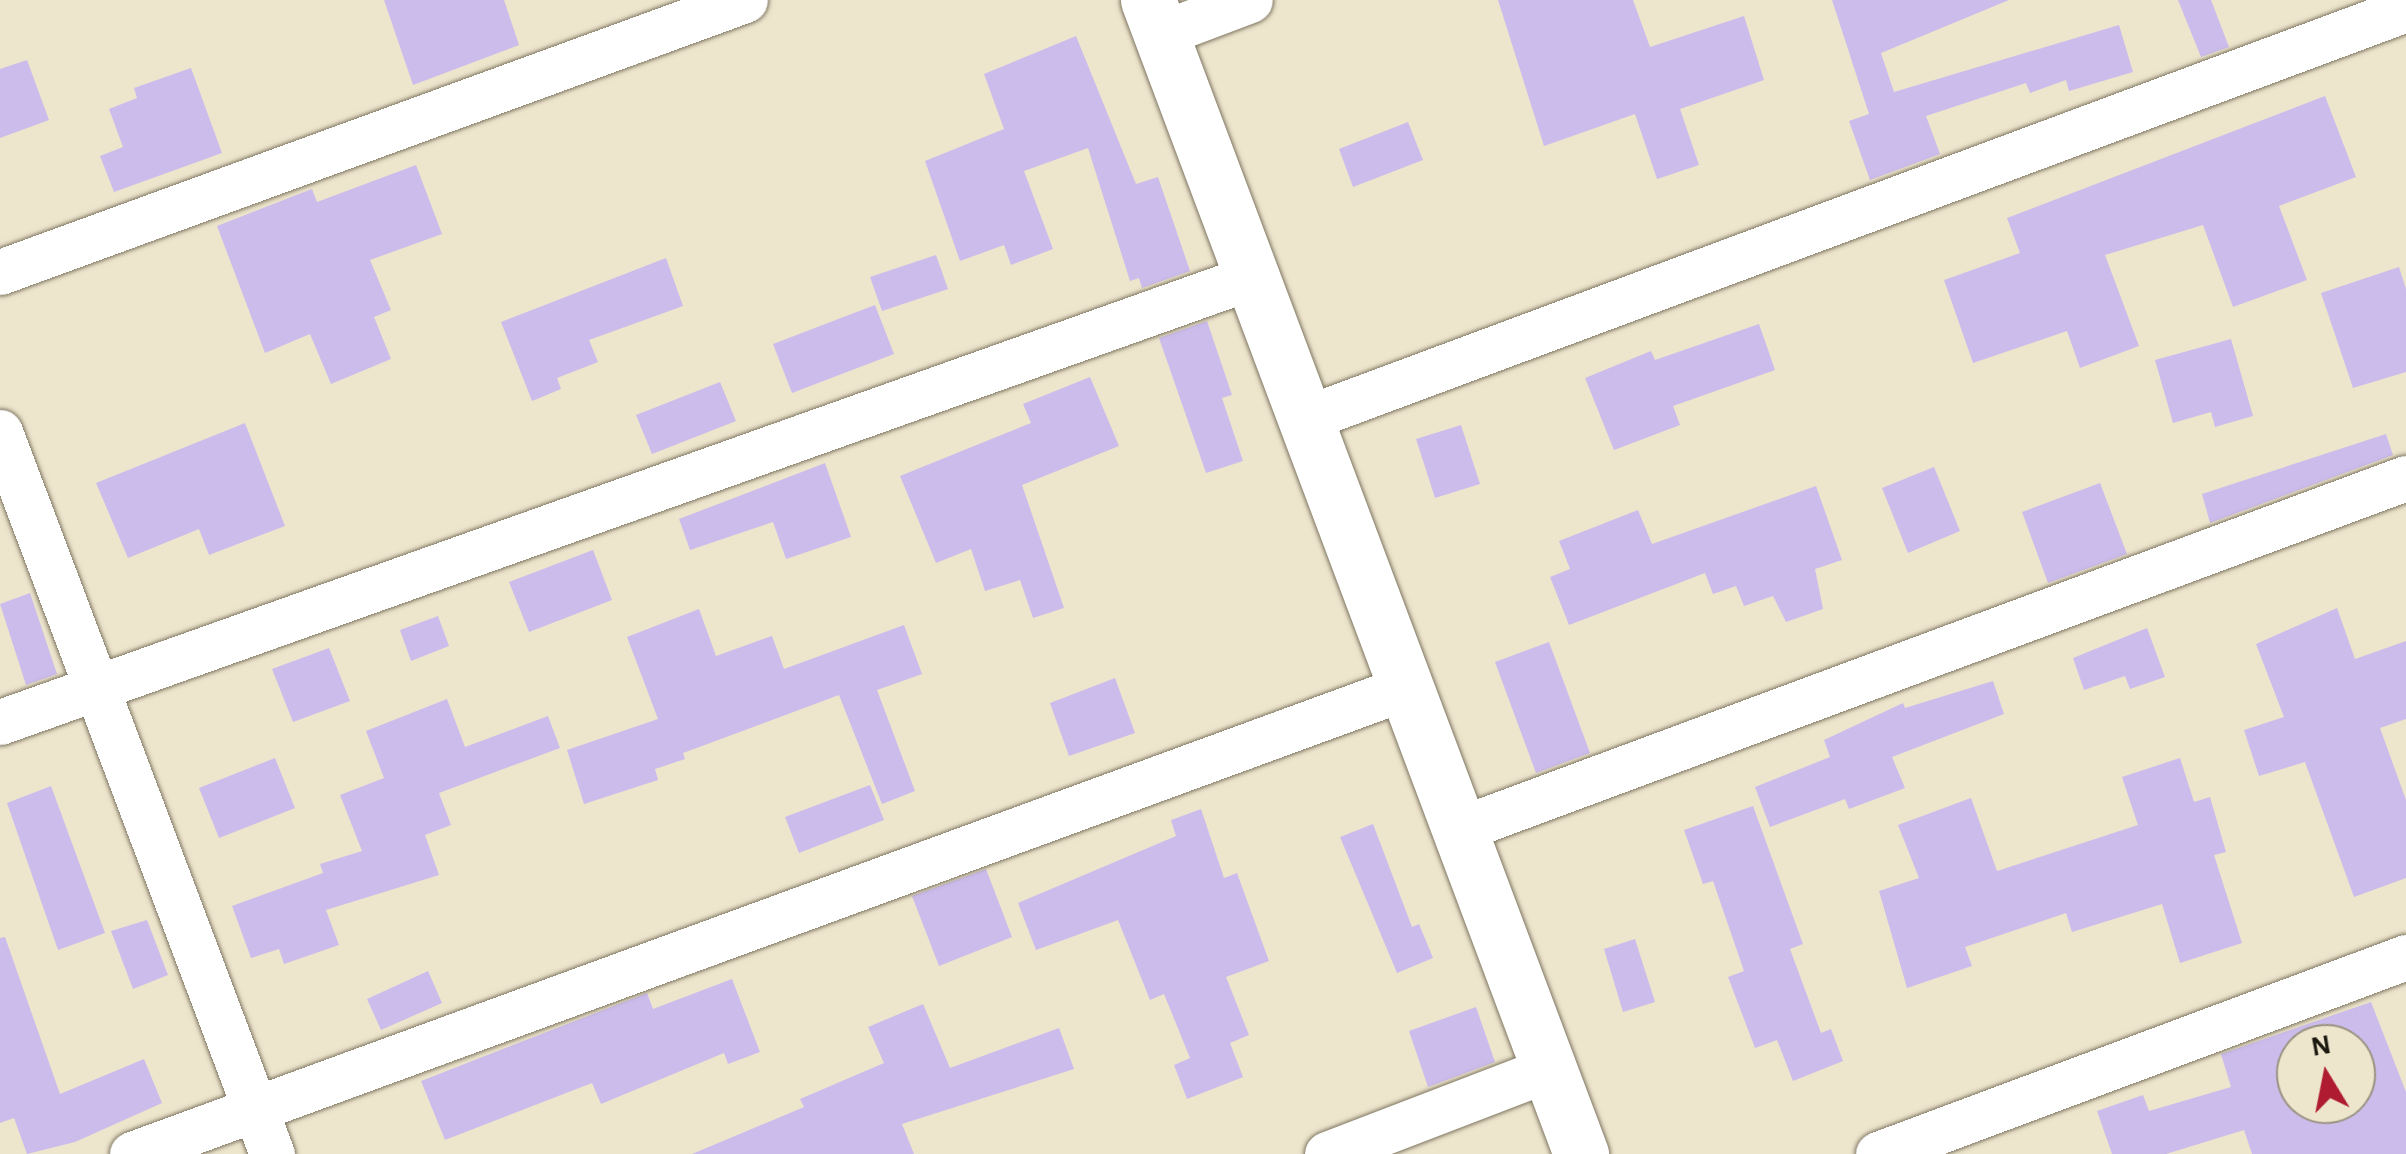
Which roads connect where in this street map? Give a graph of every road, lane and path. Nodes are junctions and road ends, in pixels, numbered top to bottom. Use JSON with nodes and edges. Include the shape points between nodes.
{"nodes":[{"id":1,"x":744,"y":0,"type":"edge"},
{"id":2,"x":1250,"y":0,"type":"edge"},
{"id":3,"x":2406,"y":9,"type":"edge"},
{"id":4,"x":1154,"y":17,"type":"edge"},
{"id":5,"x":0,"y":272,"type":"edge"},
{"id":6,"x":1254,"y":276,"type":"junction"},
{"id":7,"x":1307,"y":418,"type":"junction"},
{"id":8,"x":0,"y":432,"type":"edge"},
{"id":9,"x":2406,"y":478,"type":"edge"},
{"id":10,"x":95,"y":685,"type":"junction"},
{"id":11,"x":1407,"y":687,"type":"junction"},
{"id":12,"x":0,"y":722,"type":"edge"},
{"id":13,"x":1460,"y":830,"type":"junction"},
{"id":14,"x":2406,"y":957,"type":"edge"},
{"id":15,"x":1550,"y":1069,"type":"junction"},
{"id":16,"x":255,"y":1109,"type":"junction"},
{"id":17,"x":132,"y":1154,"type":"edge"},
{"id":18,"x":272,"y":1154,"type":"edge"},
{"id":19,"x":1327,"y":1154,"type":"edge"},
{"id":20,"x":1581,"y":1154,"type":"edge"},
{"id":21,"x":1878,"y":1154,"type":"edge"}],
"edges":[{"from":1,"to":5,"type":"street"},
{"from":2,"to":4,"type":"street"},
{"from":3,"to":7,"type":"street"},
{"from":4,"to":6,"type":"street"},
{"from":6,"to":7,"type":"street"},
{"from":6,"to":10,"type":"street"},
{"from":7,"to":11,"type":"street"},
{"from":8,"to":10,"type":"street"},
{"from":9,"to":13,"type":"street"},
{"from":10,"to":12,"type":"street"},
{"from":10,"to":16,"type":"street"},
{"from":11,"to":13,"type":"street"},
{"from":11,"to":16,"type":"street"},
{"from":13,"to":15,"type":"street"},
{"from":14,"to":21,"type":"street"},
{"from":15,"to":19,"type":"street"},
{"from":15,"to":20,"type":"street"},
{"from":16,"to":17,"type":"street"},
{"from":16,"to":18,"type":"street"}]}
